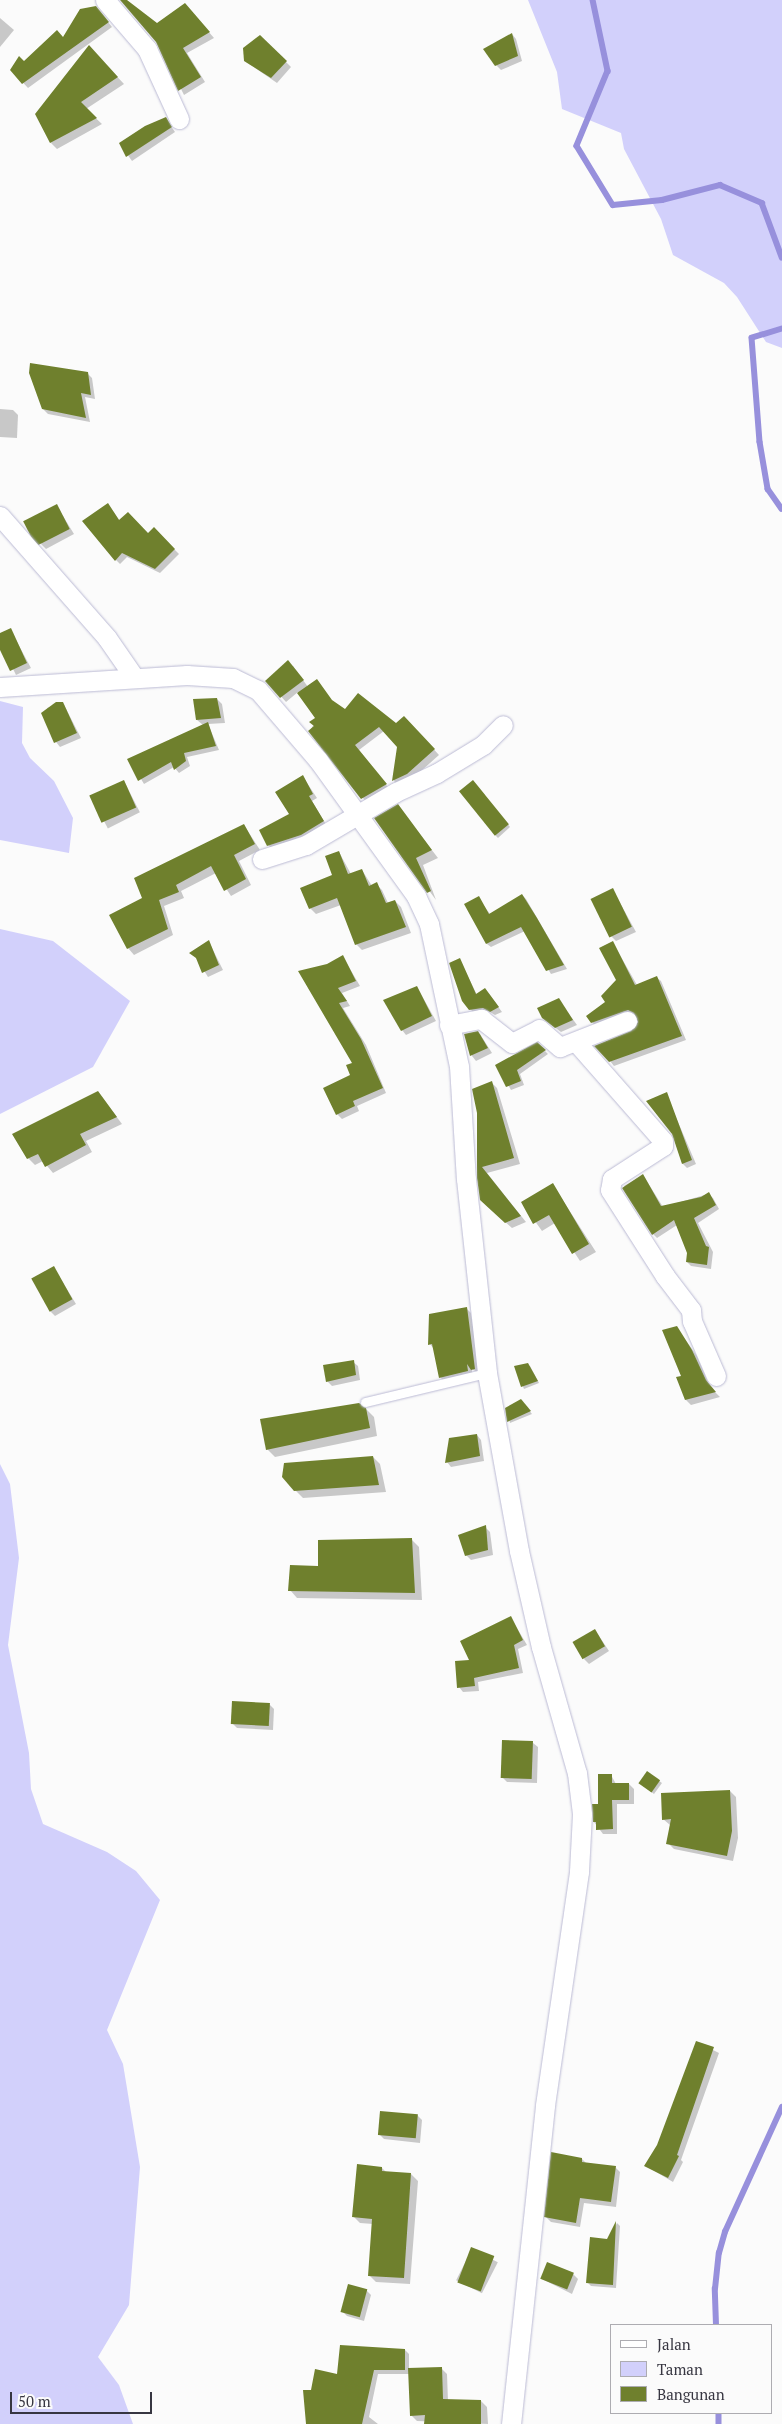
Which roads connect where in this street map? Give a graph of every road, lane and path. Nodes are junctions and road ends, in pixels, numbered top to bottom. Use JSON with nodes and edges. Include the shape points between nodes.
{"nodes":[{"id":1,"x":105,"y":0,"type":"edge"},
{"id":2,"x":179,"y":119,"type":"dead end"},
{"id":3,"x":0,"y":516,"type":"edge"},
{"id":4,"x":134,"y":677,"type":"junction"},
{"id":5,"x":0,"y":687,"type":"edge"},
{"id":6,"x":503,"y":725,"type":"dead end"},
{"id":7,"x":358,"y":816,"type":"junction"},
{"id":8,"x":262,"y":859,"type":"dead end"},
{"id":9,"x":627,"y":1021,"type":"dead end"},
{"id":10,"x":449,"y":1025,"type":"junction"},
{"id":11,"x":577,"y":1043,"type":"junction"},
{"id":12,"x":487,"y":1373,"type":"junction"},
{"id":13,"x":716,"y":1376,"type":"dead end"},
{"id":14,"x":365,"y":1402,"type":"dead end"},
{"id":15,"x":511,"y":2424,"type":"edge"}],
"edges":[{"from":1,"to":2,"type":"street","via":[[147,50]]},
{"from":3,"to":4,"type":"street","via":[[107,638]]},
{"from":4,"to":5,"type":"street"},
{"from":4,"to":7,"type":"street","via":[[187,675],[233,678],[258,690],[318,760]]},
{"from":6,"to":7,"type":"street","via":[[461,759],[396,792]]},
{"from":7,"to":8,"type":"street","via":[[306,845]]},
{"from":7,"to":10,"type":"street","via":[[416,896],[429,924]]},
{"from":9,"to":11,"type":"street"},
{"from":10,"to":11,"type":"street","via":[[481,1019],[512,1043],[539,1029],[556,1046]]},
{"from":10,"to":12,"type":"street","via":[[464,1104],[466,1179]]},
{"from":11,"to":13,"type":"street","via":[[663,1141],[663,1146],[612,1179],[610,1190],[665,1276],[691,1310],[692,1321]]},
{"from":12,"to":14,"type":"lane"},
{"from":12,"to":15,"type":"street","via":[[519,1551],[541,1647],[577,1773],[582,1814],[579,1872],[545,2106]]}]}
